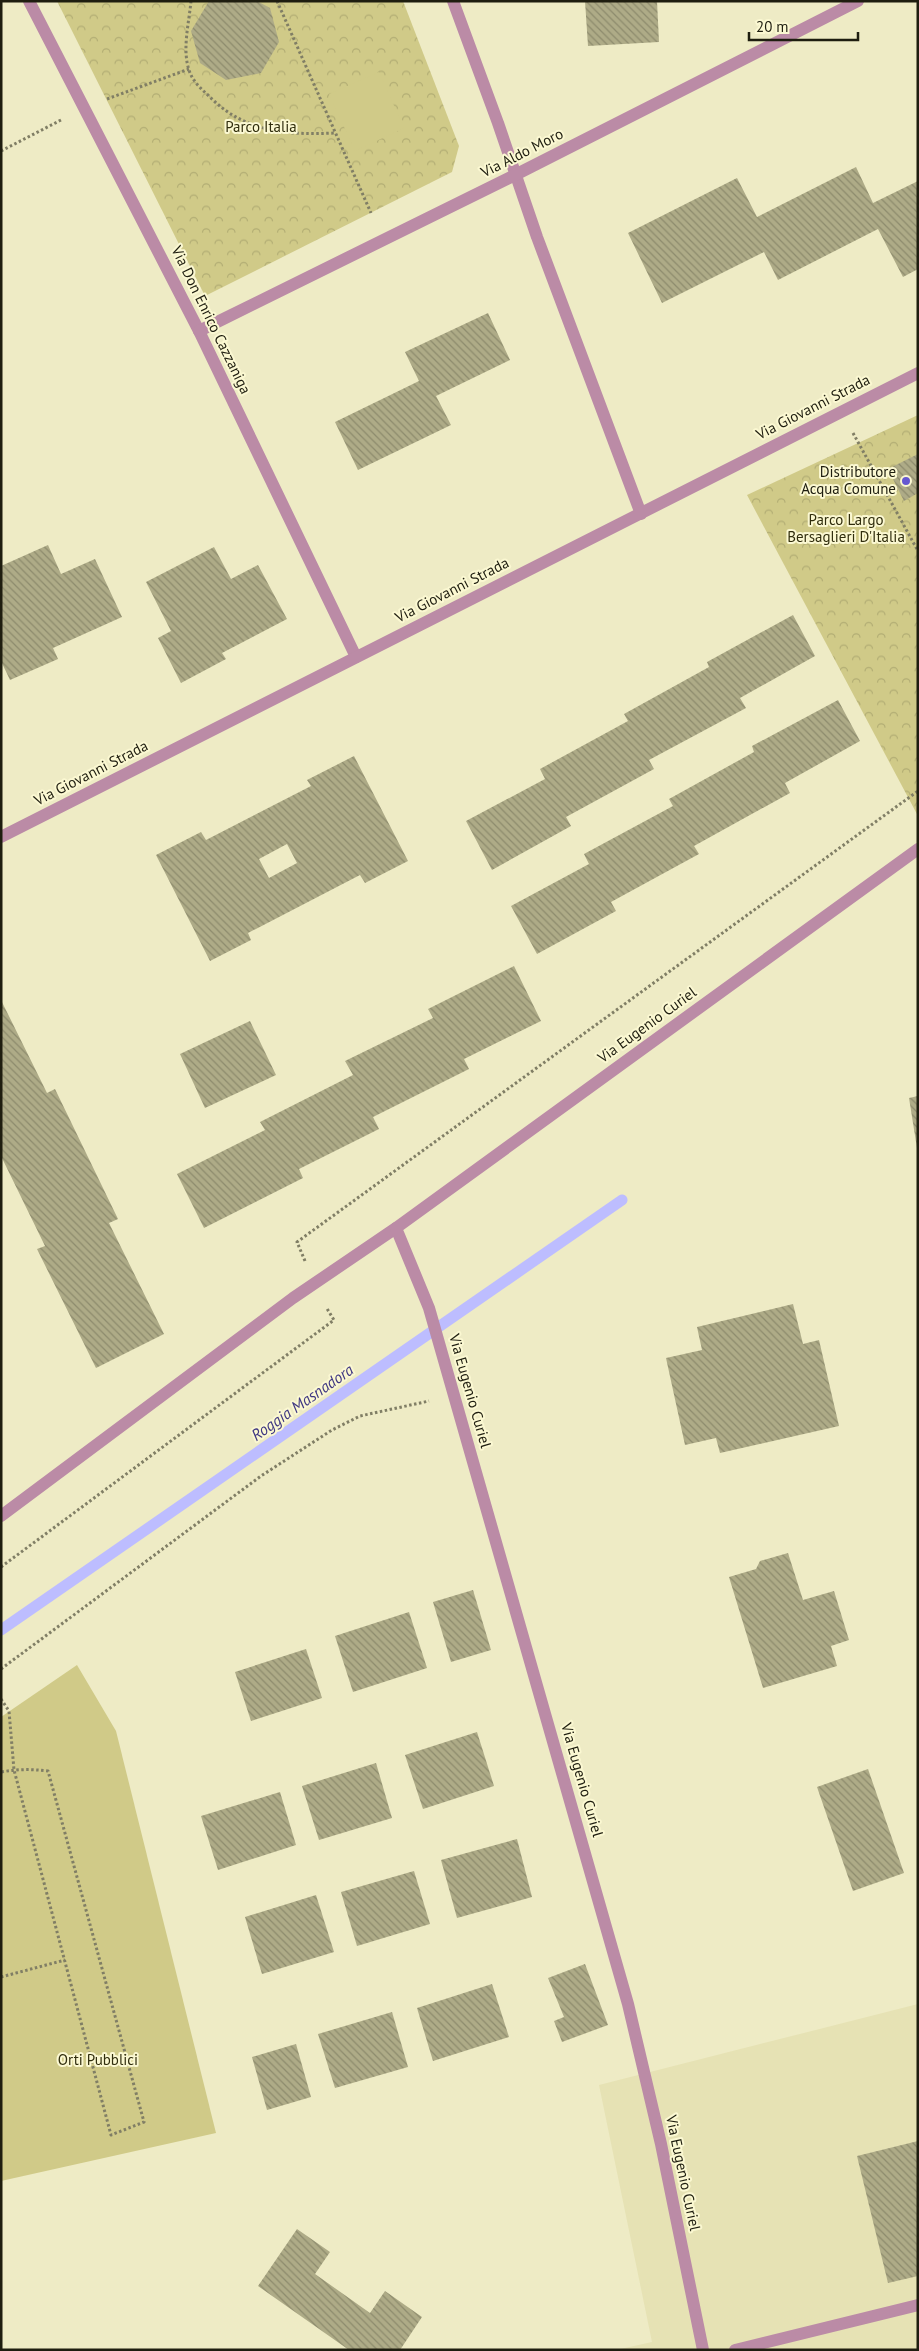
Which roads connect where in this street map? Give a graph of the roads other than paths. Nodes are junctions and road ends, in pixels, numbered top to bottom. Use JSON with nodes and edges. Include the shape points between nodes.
{"nodes":[{"id":1,"x":29,"y":1,"type":"edge"},
{"id":2,"x":453,"y":1,"type":"edge"},
{"id":3,"x":858,"y":1,"type":"edge"},
{"id":4,"x":515,"y":175,"type":"junction"},
{"id":5,"x":199,"y":331,"type":"junction"},
{"id":6,"x":918,"y":372,"type":"edge"},
{"id":7,"x":641,"y":514,"type":"junction"},
{"id":8,"x":356,"y":657,"type":"junction"},
{"id":9,"x":1,"y":837,"type":"edge"},
{"id":10,"x":918,"y":849,"type":"edge"},
{"id":11,"x":396,"y":1228,"type":"junction"},
{"id":12,"x":1,"y":1516,"type":"edge"},
{"id":13,"x":918,"y":2305,"type":"edge"},
{"id":14,"x":703,"y":2350,"type":"edge"},
{"id":15,"x":735,"y":2350,"type":"edge"}],
"edges":[{"from":1,"to":5,"type":"street","name":"Via Don Enrico Cazzaniga"},
{"from":2,"to":4,"type":"street"},
{"from":3,"to":4,"type":"street","name":"Via Aldo Moro"},
{"from":4,"to":5,"type":"street","name":"Via Aldo Moro"},
{"from":4,"to":7,"type":"street"},
{"from":5,"to":8,"type":"street","name":"Via Don Enrico Cazzaniga"},
{"from":6,"to":7,"type":"street","name":"Via Giovanni Strada"},
{"from":7,"to":8,"type":"street","name":"Via Giovanni Strada"},
{"from":8,"to":9,"type":"street","name":"Via Giovanni Strada"},
{"from":10,"to":11,"type":"street","name":"Via Eugenio Curiel"},
{"from":11,"to":12,"type":"street","name":"Via Eugenio Curiel","via":[[293,1298]]},
{"from":11,"to":14,"type":"street","name":"Via Eugenio Curiel","via":[[429,1308],[631,2014]]},
{"from":13,"to":15,"type":"street"}]}
